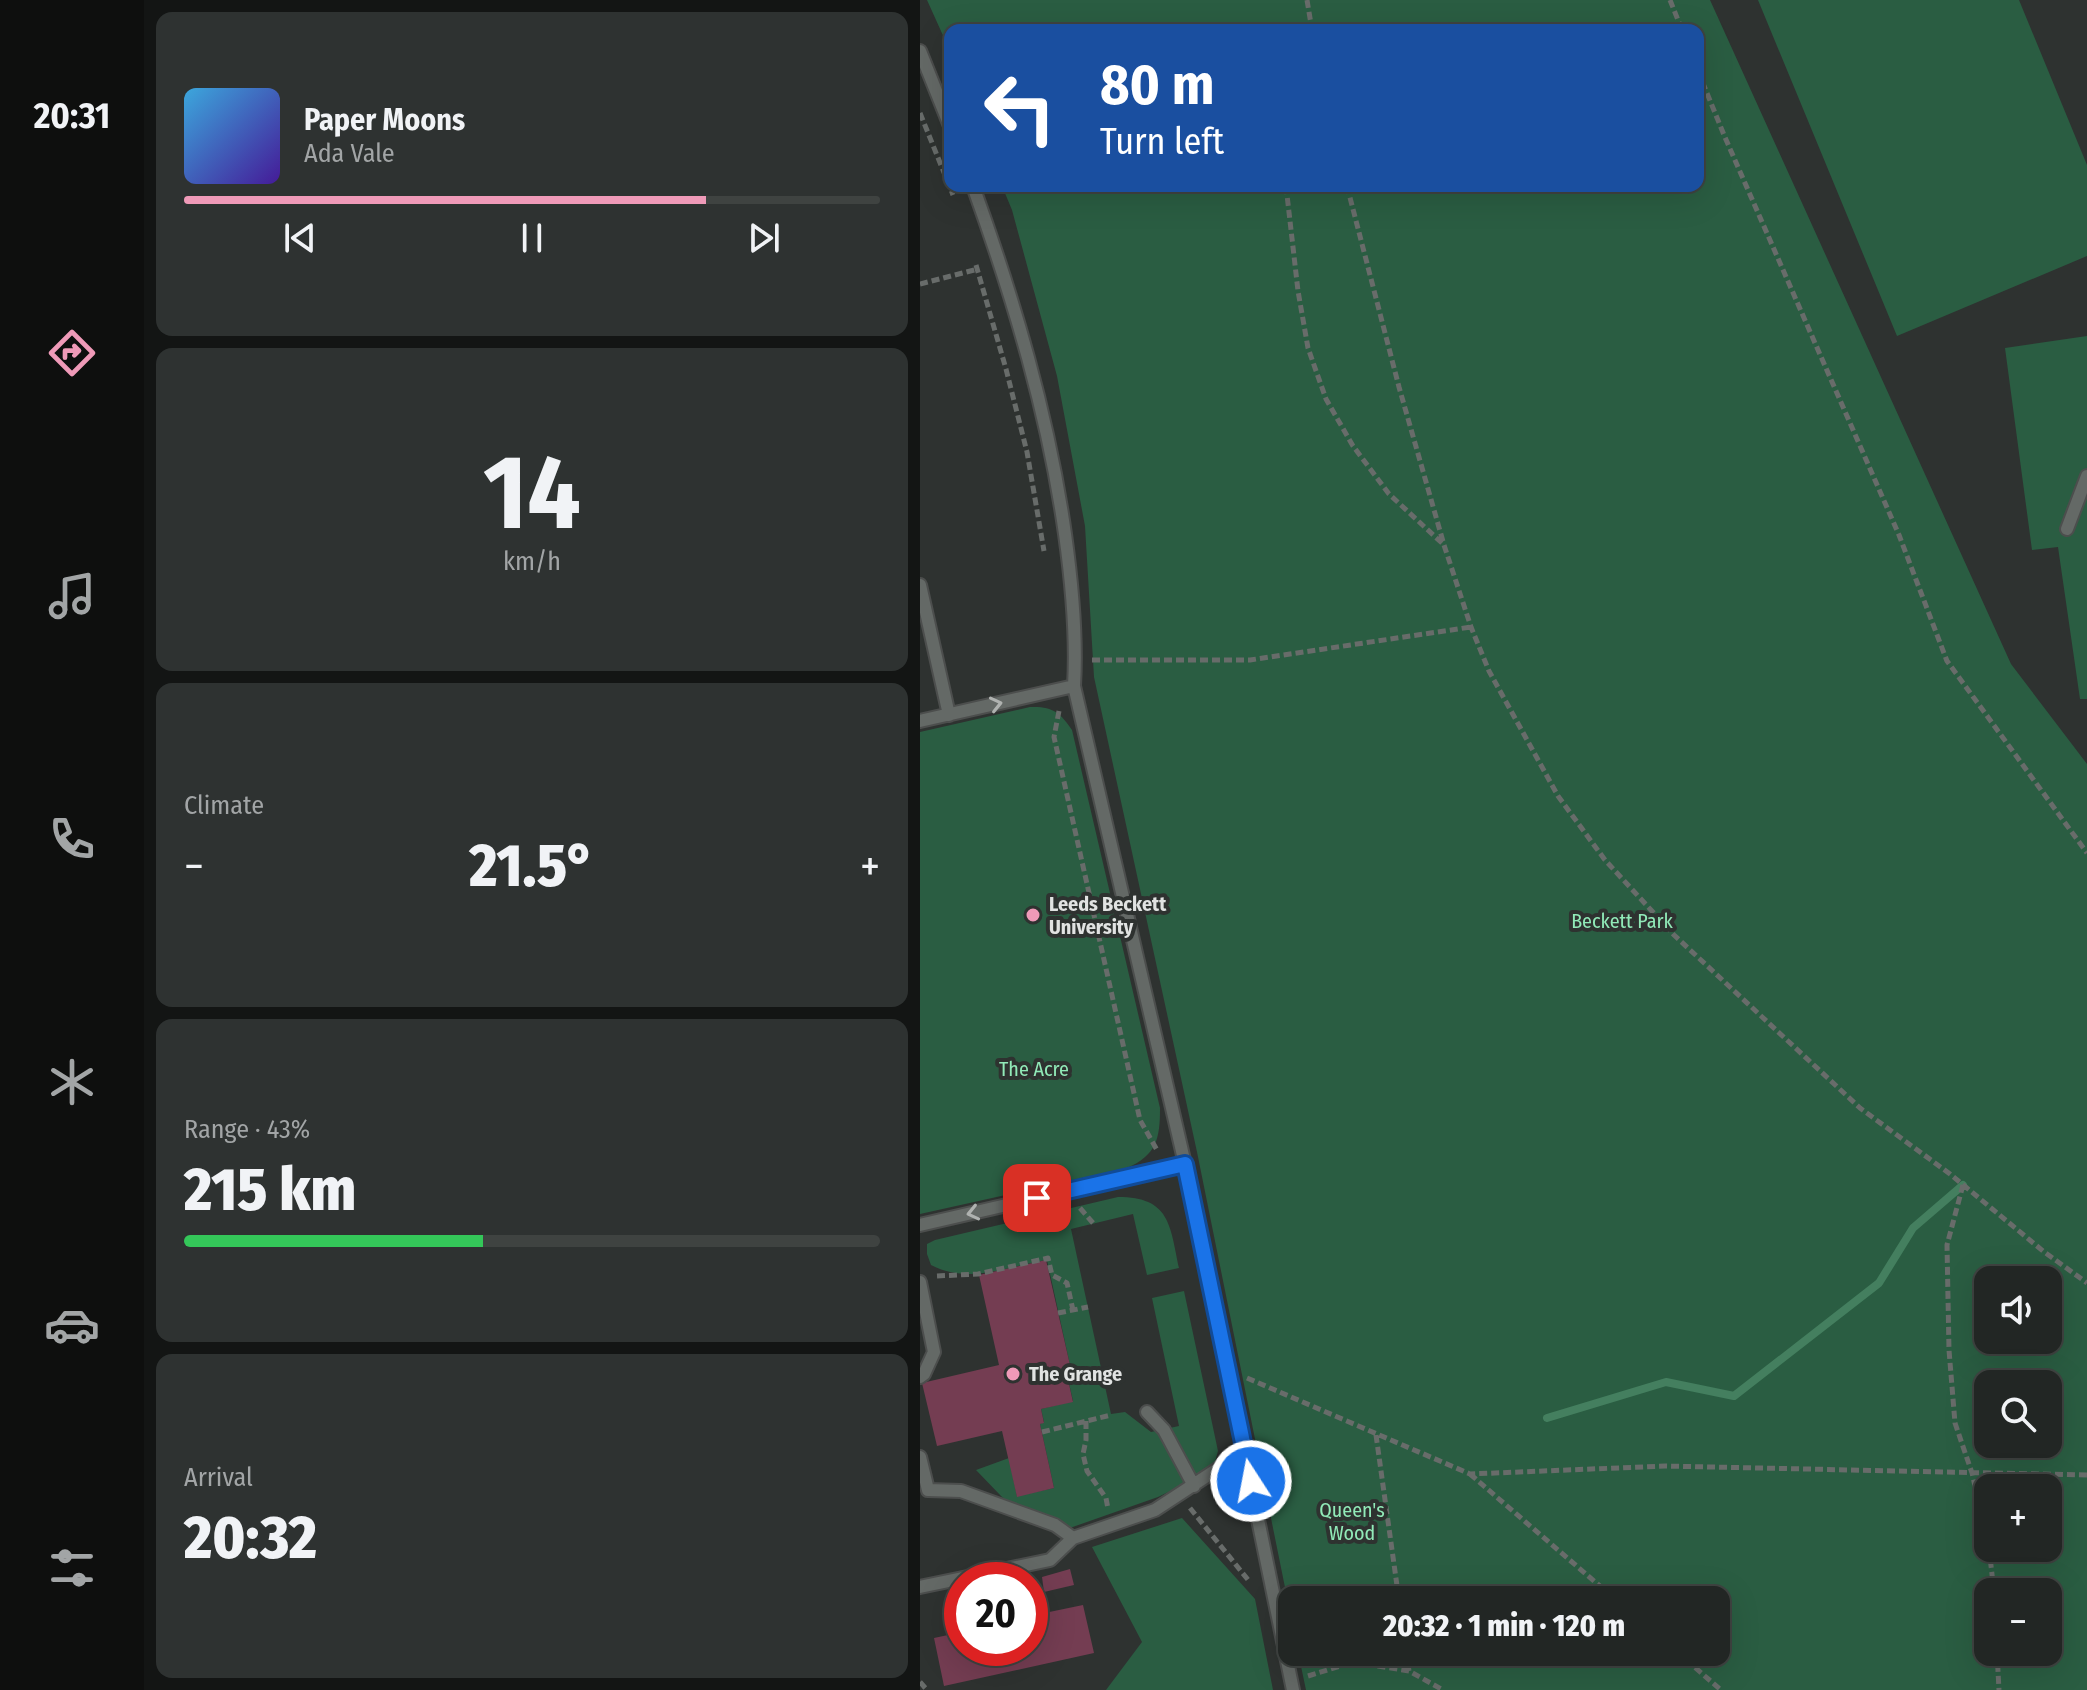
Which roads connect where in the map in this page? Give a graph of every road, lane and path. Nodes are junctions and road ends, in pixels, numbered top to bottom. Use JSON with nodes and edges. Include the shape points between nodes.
{"nodes":[{"id":1,"x":1307,"y":0,"type":"edge"},
{"id":2,"x":1670,"y":0,"type":"edge"},
{"id":3,"x":1311,"y":24,"type":"edge"},
{"id":4,"x":1680,"y":24,"type":"edge"},
{"id":5,"x":920,"y":51,"type":"edge"},
{"id":6,"x":1704,"y":86,"type":"edge"},
{"id":7,"x":944,"y":111,"type":"edge"},
{"id":8,"x":920,"y":113,"type":"edge"},
{"id":9,"x":944,"y":172,"type":"edge"},
{"id":10,"x":952,"y":192,"type":"edge"},
{"id":11,"x":975,"y":192,"type":"edge"},
{"id":12,"x":1287,"y":192,"type":"edge"},
{"id":13,"x":1349,"y":192,"type":"edge"},
{"id":14,"x":957,"y":204,"type":"dead end"},
{"id":15,"x":973,"y":256,"type":"dead end"},
{"id":16,"x":978,"y":269,"type":"junction"},
{"id":17,"x":920,"y":284,"type":"edge"},
{"id":18,"x":2087,"y":476,"type":"edge"},
{"id":19,"x":2067,"y":529,"type":"dead end"},
{"id":20,"x":1444,"y":545,"type":"junction"},
{"id":21,"x":1046,"y":563,"type":"dead end"},
{"id":22,"x":920,"y":585,"type":"edge"},
{"id":23,"x":1471,"y":627,"type":"junction"},
{"id":24,"x":1075,"y":662,"type":"junction"},
{"id":25,"x":1068,"y":688,"type":"junction"},
{"id":26,"x":949,"y":715,"type":"junction"},
{"id":27,"x":920,"y":721,"type":"edge"},
{"id":28,"x":2087,"y":853,"type":"edge"},
{"id":29,"x":1185,"y":1164,"type":"junction"},
{"id":30,"x":1167,"y":1169,"type":"junction"},
{"id":31,"x":1963,"y":1185,"type":"junction"},
{"id":32,"x":920,"y":1225,"type":"edge"},
{"id":33,"x":935,"y":1276,"type":"dead end"},
{"id":34,"x":920,"y":1282,"type":"edge"},
{"id":35,"x":2087,"y":1283,"type":"edge"},
{"id":36,"x":1088,"y":1307,"type":"dead end"},
{"id":37,"x":1073,"y":1310,"type":"junction"},
{"id":38,"x":1058,"y":1313,"type":"dead end"},
{"id":39,"x":1228,"y":1370,"type":"junction"},
{"id":40,"x":920,"y":1377,"type":"edge"},
{"id":41,"x":1147,"y":1412,"type":"dead end"},
{"id":42,"x":1111,"y":1415,"type":"dead end"},
{"id":43,"x":1086,"y":1421,"type":"junction"},
{"id":44,"x":1042,"y":1432,"type":"dead end"},
{"id":45,"x":1376,"y":1434,"type":"junction"},
{"id":46,"x":1245,"y":1451,"type":"junction"},
{"id":47,"x":920,"y":1457,"type":"edge"},
{"id":48,"x":1972,"y":1473,"type":"junction"},
{"id":49,"x":1470,"y":1474,"type":"junction"},
{"id":50,"x":2087,"y":1475,"type":"edge"},
{"id":51,"x":1974,"y":1481,"type":"edge"},
{"id":52,"x":1194,"y":1486,"type":"junction"},
{"id":53,"x":1179,"y":1495,"type":"junction"},
{"id":54,"x":1108,"y":1526,"type":"junction"},
{"id":55,"x":1073,"y":1538,"type":"junction"},
{"id":56,"x":1397,"y":1586,"type":"edge"},
{"id":57,"x":1600,"y":1586,"type":"edge"},
{"id":58,"x":920,"y":1587,"type":"edge"},
{"id":59,"x":1255,"y":1588,"type":"dead end"},
{"id":60,"x":1408,"y":1666,"type":"edge"},
{"id":61,"x":1693,"y":1666,"type":"edge"},
{"id":62,"x":1998,"y":1666,"type":"edge"},
{"id":63,"x":1409,"y":1671,"type":"junction"},
{"id":64,"x":920,"y":1682,"type":"edge"},
{"id":65,"x":927,"y":1690,"type":"edge"},
{"id":66,"x":1293,"y":1690,"type":"edge"},
{"id":67,"x":1443,"y":1690,"type":"edge"},
{"id":68,"x":1721,"y":1690,"type":"edge"},
{"id":69,"x":1999,"y":1690,"type":"edge"}],
"edges":[{"from":1,"to":3,"type":"path"},
{"from":2,"to":4,"type":"path"},
{"from":5,"to":7,"type":"lane"},
{"from":6,"to":28,"type":"path","via":[[1899,535],[1947,661]]},
{"from":8,"to":9,"type":"path"},
{"from":10,"to":14,"type":"path"},
{"from":11,"to":24,"type":"lane","via":[[1036,384],[1057,477]]},
{"from":12,"to":20,"type":"path","via":[[1308,348],[1326,399],[1389,494]]},
{"from":13,"to":20,"type":"path"},
{"from":15,"to":16,"type":"path"},
{"from":16,"to":17,"type":"path"},
{"from":16,"to":21,"type":"path","via":[[1027,452]]},
{"from":18,"to":19,"type":"lane"},
{"from":20,"to":23,"type":"path"},
{"from":22,"to":26,"type":"lane"},
{"from":23,"to":24,"type":"path","via":[[1250,660]]},
{"from":23,"to":31,"type":"path","via":[[1489,671],[1558,796],[1605,860],[1674,935],[1860,1108]]},
{"from":24,"to":25,"type":"lane"},
{"from":26,"to":25,"type":"lane","one_way":true},
{"from":25,"to":29,"type":"lane"},
{"from":25,"to":30,"type":"path","via":[[1054,737],[1140,1120]]},
{"from":26,"to":27,"type":"lane"},
{"from":29,"to":30,"type":"lane"},
{"from":29,"to":39,"type":"lane"},
{"from":30,"to":32,"type":"lane","one_way":true},
{"from":31,"to":35,"type":"path"},
{"from":31,"to":48,"type":"path","via":[[1947,1245],[1949,1350],[1955,1423]]},
{"from":33,"to":37,"type":"path","via":[[978,1274],[1048,1258],[1052,1275],[1067,1283]]},
{"from":34,"to":40,"type":"lane","via":[[934,1352]]},
{"from":36,"to":37,"type":"path"},
{"from":37,"to":38,"type":"path"},
{"from":39,"to":45,"type":"path"},
{"from":39,"to":46,"type":"lane"},
{"from":41,"to":52,"type":"lane","via":[[1164,1430]]},
{"from":42,"to":43,"type":"path"},
{"from":43,"to":44,"type":"path"},
{"from":43,"to":54,"type":"path","via":[[1083,1454],[1087,1471],[1106,1498]]},
{"from":45,"to":49,"type":"path"},
{"from":45,"to":56,"type":"path"},
{"from":46,"to":52,"type":"lane"},
{"from":46,"to":66,"type":"lane"},
{"from":47,"to":55,"type":"lane","via":[[928,1490],[961,1491],[1055,1525]]},
{"from":48,"to":49,"type":"path","via":[[1665,1466]]},
{"from":48,"to":50,"type":"path"},
{"from":48,"to":51,"type":"path"},
{"from":49,"to":57,"type":"path"},
{"from":52,"to":53,"type":"lane"},
{"from":53,"to":54,"type":"lane","via":[[1155,1510]]},
{"from":53,"to":59,"type":"path"},
{"from":54,"to":55,"type":"lane"},
{"from":55,"to":58,"type":"lane","via":[[1050,1560]]},
{"from":60,"to":63,"type":"path"},
{"from":61,"to":68,"type":"path"},
{"from":62,"to":69,"type":"path"},
{"from":63,"to":66,"type":"path","via":[[1353,1662],[1309,1676]]},
{"from":63,"to":67,"type":"path"},
{"from":64,"to":65,"type":"path"}]}
